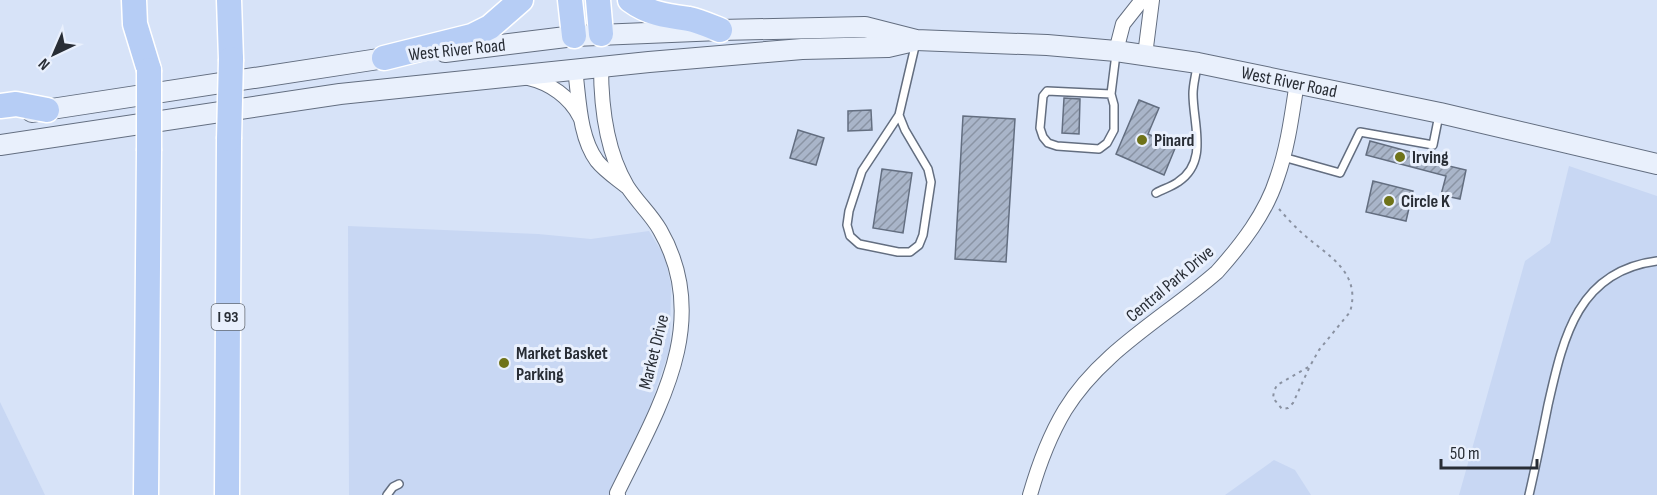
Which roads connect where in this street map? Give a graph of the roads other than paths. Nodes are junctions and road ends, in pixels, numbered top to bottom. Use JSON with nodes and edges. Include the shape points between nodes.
{"nodes":[{"id":1,"x":134,"y":0,"type":"edge"},
{"id":2,"x":151,"y":0,"type":"edge"},
{"id":3,"x":521,"y":0,"type":"edge"},
{"id":4,"x":570,"y":0,"type":"edge"},
{"id":5,"x":598,"y":0,"type":"edge"},
{"id":6,"x":630,"y":0,"type":"edge"},
{"id":7,"x":1142,"y":0,"type":"edge"},
{"id":8,"x":1152,"y":0,"type":"edge"},
{"id":9,"x":231,"y":6,"type":"edge"},
{"id":10,"x":720,"y":30,"type":"junction"},
{"id":11,"x":602,"y":34,"type":"junction"},
{"id":12,"x":574,"y":36,"type":"junction"},
{"id":13,"x":916,"y":40,"type":"junction"},
{"id":14,"x":1116,"y":51,"type":"junction"},
{"id":15,"x":1145,"y":56,"type":"junction"},
{"id":16,"x":384,"y":58,"type":"junction"},
{"id":17,"x":1197,"y":63,"type":"junction"},
{"id":18,"x":601,"y":66,"type":"junction"},
{"id":19,"x":575,"y":69,"type":"junction"},
{"id":20,"x":149,"y":70,"type":"junction"},
{"id":21,"x":514,"y":76,"type":"junction"},
{"id":22,"x":1297,"y":82,"type":"junction"},
{"id":23,"x":1111,"y":94,"type":"junction"},
{"id":24,"x":0,"y":105,"type":"edge"},
{"id":25,"x":47,"y":110,"type":"junction"},
{"id":26,"x":1440,"y":113,"type":"junction"},
{"id":27,"x":899,"y":115,"type":"junction"},
{"id":28,"x":0,"y":116,"type":"edge"},
{"id":29,"x":583,"y":122,"type":"junction"},
{"id":30,"x":0,"y":145,"type":"edge"},
{"id":31,"x":1283,"y":157,"type":"junction"},
{"id":32,"x":1657,"y":164,"type":"edge"},
{"id":33,"x":628,"y":187,"type":"junction"},
{"id":34,"x":1156,"y":193,"type":"dead end"},
{"id":35,"x":1657,"y":261,"type":"edge"},
{"id":36,"x":399,"y":484,"type":"dead end"},
{"id":37,"x":146,"y":495,"type":"edge"},
{"id":38,"x":227,"y":495,"type":"edge"},
{"id":39,"x":387,"y":495,"type":"edge"},
{"id":40,"x":618,"y":495,"type":"edge"},
{"id":41,"x":1030,"y":495,"type":"edge"},
{"id":42,"x":1529,"y":495,"type":"edge"}],
"edges":[{"from":1,"to":20,"type":"highway","via":[[135,24]]},
{"from":2,"to":20,"type":"highway"},
{"from":3,"to":16,"type":"highway","via":[[490,27],[472,36]]},
{"from":4,"to":12,"type":"highway"},
{"from":5,"to":11,"type":"highway"},
{"from":6,"to":10,"type":"highway","via":[[651,12]]},
{"from":7,"to":14,"type":"street","via":[[1123,24]]},
{"from":8,"to":15,"type":"street"},
{"from":9,"to":38,"type":"highway","number":"I 93","bridge":true},
{"from":10,"to":11,"type":"main road","name":"West River Road"},
{"from":10,"to":13,"type":"main road","name":"West River Road","via":[[866,27]]},
{"from":11,"to":12,"type":"main road","name":"West River Road"},
{"from":11,"to":18,"type":"main road"},
{"from":12,"to":16,"type":"main road","name":"West River Road"},
{"from":12,"to":19,"type":"main road"},
{"from":13,"to":14,"type":"main road","name":"West River Road"},
{"from":13,"to":18,"type":"main road","name":"West River Road","via":[[888,47],[801,49]]},
{"from":13,"to":27,"type":"lane"},
{"from":14,"to":15,"type":"main road","name":"West River Road"},
{"from":14,"to":23,"type":"lane"},
{"from":15,"to":17,"type":"main road","name":"West River Road"},
{"from":16,"to":25,"type":"main road","name":"West River Road"},
{"from":17,"to":22,"type":"main road","name":"West River Road"},
{"from":17,"to":34,"type":"lane","via":[[1193,93],[1198,148],[1193,164],[1177,183]]},
{"from":18,"to":19,"type":"main road","name":"West River Road"},
{"from":18,"to":33,"type":"street","name":"Market Drive","via":[[608,134]]},
{"from":19,"to":21,"type":"main road","name":"West River Road"},
{"from":19,"to":29,"type":"street","name":"Market Drive"},
{"from":20,"to":37,"type":"highway","bridge":true},
{"from":21,"to":29,"type":"street","name":"Market Drive","via":[[551,86],[573,105]]},
{"from":21,"to":30,"type":"main road","name":"West River Road","via":[[340,94]]},
{"from":22,"to":26,"type":"main road","name":"West River Road"},
{"from":22,"to":31,"type":"street","name":"Central Park Drive"},
{"from":23,"to":23,"type":"lane","via":[[1114,130],[1099,149],[1058,146],[1043,137],[1040,128],[1043,96],[1047,91]]},
{"from":24,"to":25,"type":"highway"},
{"from":25,"to":28,"type":"main road","name":"West River Road"},
{"from":26,"to":31,"type":"lane","via":[[1432,145],[1360,132],[1340,173]]},
{"from":26,"to":32,"type":"main road","name":"West River Road"},
{"from":27,"to":27,"type":"lane","via":[[931,182],[923,235],[910,252],[859,244],[850,236],[847,225],[862,171]]},
{"from":29,"to":33,"type":"street","name":"Market Drive","via":[[596,159]]},
{"from":31,"to":41,"type":"street","name":"Central Park Drive","via":[[1269,198],[1218,272],[1112,357],[1077,394],[1056,428]]},
{"from":33,"to":40,"type":"street","name":"Market Drive","via":[[667,243],[679,277],[683,309],[668,384]]},
{"from":35,"to":42,"type":"lane","via":[[1613,274],[1592,292],[1572,322],[1558,361]]},
{"from":36,"to":39,"type":"lane"}]}
